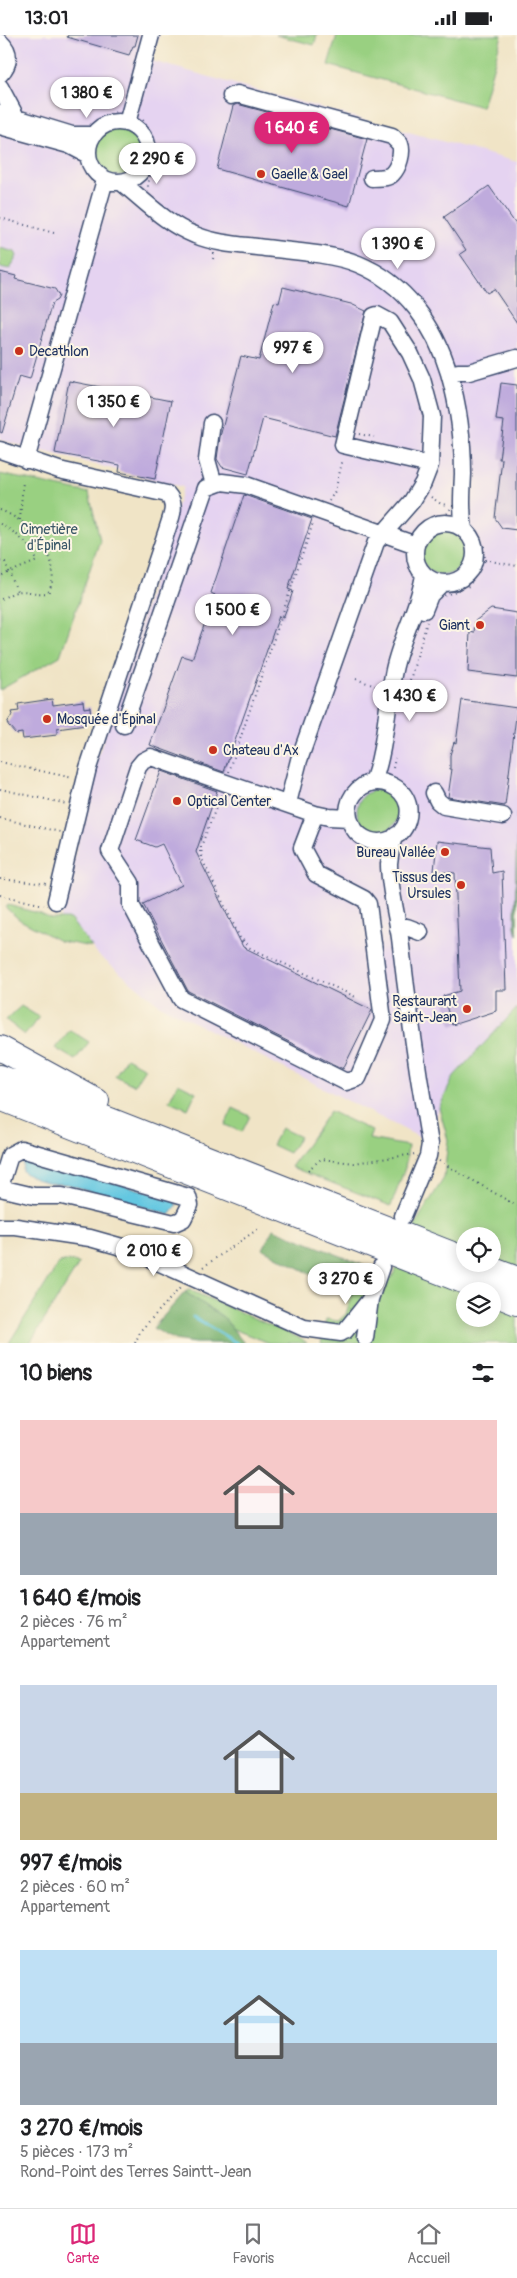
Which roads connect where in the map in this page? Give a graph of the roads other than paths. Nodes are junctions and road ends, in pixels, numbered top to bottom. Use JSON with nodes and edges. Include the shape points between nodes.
{"nodes":[{"id":1,"x":151,"y":35,"type":"edge"},
{"id":2,"x":0,"y":42,"type":"edge"},
{"id":3,"x":0,"y":74,"type":"edge"},
{"id":4,"x":0,"y":87,"type":"edge"},
{"id":5,"x":230,"y":96,"type":"dead end"},
{"id":6,"x":0,"y":113,"type":"edge"},
{"id":7,"x":16,"y":117,"type":"junction"},
{"id":8,"x":128,"y":117,"type":"junction"},
{"id":9,"x":0,"y":126,"type":"edge"},
{"id":10,"x":93,"y":135,"type":"junction"},
{"id":11,"x":71,"y":140,"type":"junction"},
{"id":12,"x":88,"y":155,"type":"junction"},
{"id":13,"x":140,"y":174,"type":"junction"},
{"id":14,"x":372,"y":178,"type":"dead end"},
{"id":15,"x":122,"y":183,"type":"junction"},
{"id":16,"x":103,"y":185,"type":"junction"},
{"id":17,"x":147,"y":197,"type":"junction"},
{"id":18,"x":517,"y":359,"type":"edge"},
{"id":19,"x":450,"y":375,"type":"junction"},
{"id":20,"x":212,"y":423,"type":"dead end"},
{"id":21,"x":0,"y":450,"type":"edge"},
{"id":22,"x":26,"y":460,"type":"junction"},
{"id":23,"x":430,"y":465,"type":"junction"},
{"id":24,"x":214,"y":484,"type":"junction"},
{"id":25,"x":456,"y":506,"type":"junction"},
{"id":26,"x":448,"y":523,"type":"junction"},
{"id":27,"x":464,"y":530,"type":"junction"},
{"id":28,"x":382,"y":534,"type":"junction"},
{"id":29,"x":412,"y":544,"type":"junction"},
{"id":30,"x":432,"y":591,"type":"junction"},
{"id":31,"x":124,"y":725,"type":"dead end"},
{"id":32,"x":372,"y":782,"type":"junction"},
{"id":33,"x":393,"y":786,"type":"junction"},
{"id":34,"x":434,"y":793,"type":"dead end"},
{"id":35,"x":288,"y":803,"type":"junction"},
{"id":36,"x":315,"y":814,"type":"junction"},
{"id":37,"x":503,"y":816,"type":"dead end"},
{"id":38,"x":349,"y":818,"type":"junction"},
{"id":39,"x":394,"y":838,"type":"junction"},
{"id":40,"x":375,"y":842,"type":"junction"},
{"id":41,"x":390,"y":864,"type":"junction"},
{"id":42,"x":58,"y":893,"type":"road end"},
{"id":43,"x":398,"y":928,"type":"junction"},
{"id":44,"x":420,"y":932,"type":"dead end"},
{"id":45,"x":0,"y":1048,"type":"edge"},
{"id":46,"x":0,"y":1077,"type":"edge"},
{"id":47,"x":0,"y":1098,"type":"edge"},
{"id":48,"x":0,"y":1111,"type":"edge"},
{"id":49,"x":77,"y":1128,"type":"junction"},
{"id":50,"x":175,"y":1144,"type":"junction"},
{"id":51,"x":0,"y":1187,"type":"edge"},
{"id":52,"x":403,"y":1216,"type":"dead end"},
{"id":53,"x":0,"y":1227,"type":"edge"},
{"id":54,"x":456,"y":1255,"type":"edge"},
{"id":55,"x":381,"y":1267,"type":"dead end"},
{"id":56,"x":499,"y":1272,"type":"edge"},
{"id":57,"x":517,"y":1279,"type":"edge"},
{"id":58,"x":465,"y":1282,"type":"edge"},
{"id":59,"x":501,"y":1297,"type":"edge"},
{"id":60,"x":370,"y":1299,"type":"junction"},
{"id":61,"x":517,"y":1303,"type":"edge"},
{"id":62,"x":304,"y":1328,"type":"junction"},
{"id":63,"x":340,"y":1336,"type":"edge"},
{"id":64,"x":366,"y":1341,"type":"edge"},
{"id":65,"x":322,"y":1343,"type":"edge"}],
"edges":[{"from":1,"to":8,"type":"street"},
{"from":2,"to":3,"type":"street","via":[[8,57]]},
{"from":4,"to":7,"type":"street"},
{"from":5,"to":14,"type":"street","via":[[237,94],[392,136],[400,144],[401,157],[392,174]]},
{"from":6,"to":7,"type":"street"},
{"from":7,"to":11,"type":"street"},
{"from":8,"to":10,"type":"street","via":[[108,124]]},
{"from":8,"to":13,"type":"street","via":[[146,140],[148,158]]},
{"from":9,"to":11,"type":"street"},
{"from":10,"to":11,"type":"street"},
{"from":10,"to":12,"type":"street"},
{"from":11,"to":12,"type":"street"},
{"from":12,"to":16,"type":"street","via":[[90,165]]},
{"from":13,"to":15,"type":"street"},
{"from":13,"to":17,"type":"street"},
{"from":15,"to":16,"type":"street"},
{"from":15,"to":17,"type":"street"},
{"from":16,"to":22,"type":"street"},
{"from":17,"to":19,"type":"street","via":[[173,225],[196,235],[358,264],[381,277],[407,297],[429,324]]},
{"from":18,"to":19,"type":"street"},
{"from":19,"to":25,"type":"street","via":[[463,473]]},
{"from":20,"to":24,"type":"street","via":[[207,460]]},
{"from":21,"to":22,"type":"street"},
{"from":22,"to":42,"type":"street","via":[[154,490],[167,494],[173,501],[171,518],[85,781]]},
{"from":23,"to":23,"type":"street","via":[[432,416],[422,379],[390,322],[377,315],[345,437]]},
{"from":23,"to":28,"type":"street","via":[[412,501]]},
{"from":24,"to":28,"type":"street","via":[[246,485]]},
{"from":24,"to":31,"type":"street","via":[[206,488]]},
{"from":25,"to":26,"type":"street"},
{"from":25,"to":27,"type":"street"},
{"from":26,"to":27,"type":"street"},
{"from":26,"to":29,"type":"street","via":[[432,526]]},
{"from":27,"to":30,"type":"street","via":[[474,548],[472,564],[461,578]]},
{"from":28,"to":29,"type":"street"},
{"from":28,"to":35,"type":"street","via":[[376,542],[299,760]]},
{"from":29,"to":30,"type":"street","via":[[416,561]]},
{"from":30,"to":32,"type":"street","via":[[403,638]]},
{"from":30,"to":33,"type":"street","via":[[405,661],[387,768]]},
{"from":32,"to":33,"type":"street"},
{"from":32,"to":38,"type":"street","via":[[356,792],[351,800]]},
{"from":33,"to":39,"type":"street","via":[[404,797],[409,812],[405,827]]},
{"from":34,"to":37,"type":"street","via":[[444,805]]},
{"from":35,"to":36,"type":"street"},
{"from":35,"to":36,"type":"street","via":[[228,776],[151,757],[138,767],[110,851],[131,883],[131,905],[181,999],[346,1082],[358,1078],[383,1020],[368,903],[316,874],[302,848]]},
{"from":36,"to":38,"type":"street"},
{"from":38,"to":40,"type":"street","via":[[358,835]]},
{"from":39,"to":40,"type":"street"},
{"from":39,"to":41,"type":"street"},
{"from":40,"to":41,"type":"street"},
{"from":41,"to":43,"type":"street"},
{"from":43,"to":44,"type":"street","via":[[407,927]]},
{"from":43,"to":52,"type":"street","via":[[430,1144]]},
{"from":45,"to":50,"type":"highway"},
{"from":46,"to":50,"type":"highway"},
{"from":47,"to":49,"type":"highway"},
{"from":48,"to":49,"type":"highway"},
{"from":49,"to":58,"type":"highway"},
{"from":50,"to":54,"type":"highway"},
{"from":51,"to":51,"type":"street","via":[[10,1155],[21,1149],[188,1197],[190,1205],[183,1219],[174,1223],[62,1196],[34,1196]]},
{"from":53,"to":62,"type":"street","via":[[90,1238],[129,1249]]},
{"from":55,"to":60,"type":"street"},
{"from":56,"to":57,"type":"highway"},
{"from":59,"to":61,"type":"highway"},
{"from":60,"to":63,"type":"street"},
{"from":60,"to":64,"type":"street"},
{"from":62,"to":63,"type":"street"},
{"from":62,"to":65,"type":"street"},
{"from":63,"to":64,"type":"street","via":[[356,1331]]}]}
